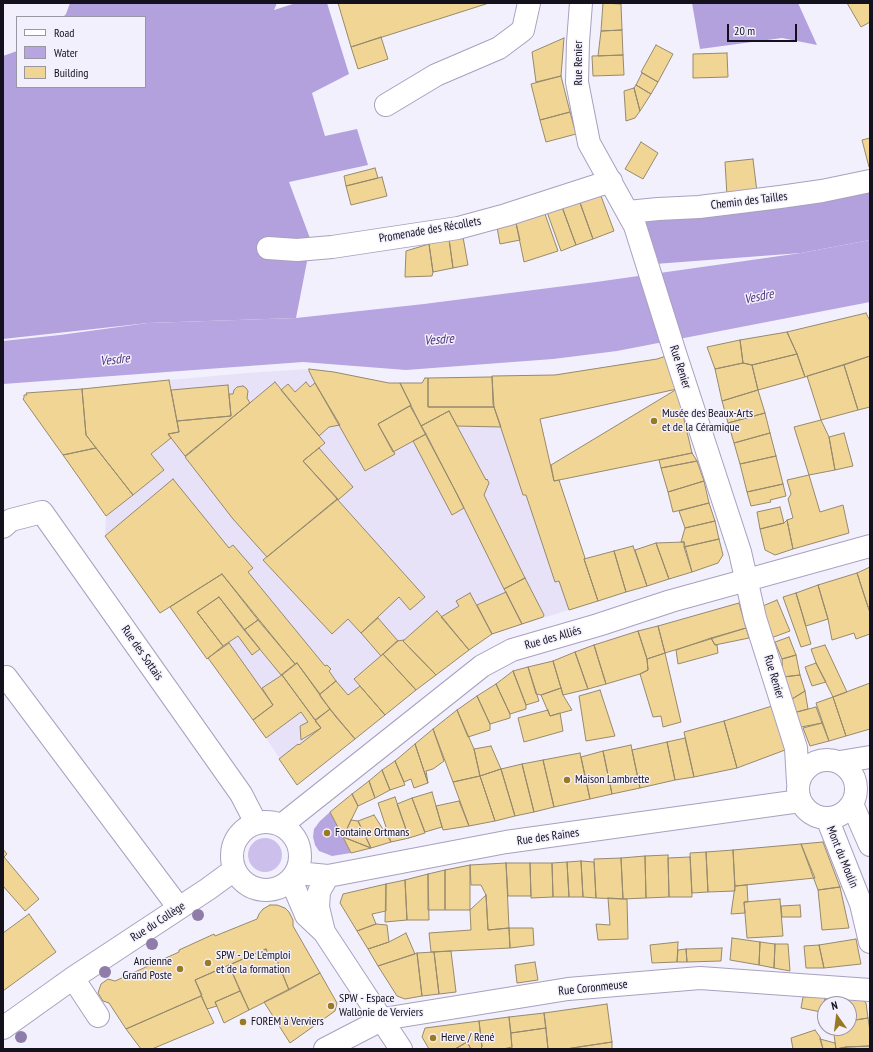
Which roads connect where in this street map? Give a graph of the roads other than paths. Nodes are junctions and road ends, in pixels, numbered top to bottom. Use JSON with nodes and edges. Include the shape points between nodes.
{"nodes":[{"id":1,"x":529,"y":3,"type":"edge"},
{"id":2,"x":581,"y":3,"type":"edge"},
{"id":3,"x":386,"y":105,"type":"dead end"},
{"id":4,"x":611,"y":181,"type":"junction"},
{"id":5,"x":870,"y":181,"type":"edge"},
{"id":6,"x":631,"y":219,"type":"junction"},
{"id":7,"x":268,"y":248,"type":"dead end"},
{"id":8,"x":7,"y":523,"type":"edge"},
{"id":9,"x":870,"y":546,"type":"edge"},
{"id":10,"x":746,"y":581,"type":"junction"},
{"id":11,"x":6,"y":677,"type":"dead end"},
{"id":12,"x":870,"y":756,"type":"edge"},
{"id":13,"x":840,"y":762,"type":"junction"},
{"id":14,"x":799,"y":792,"type":"junction"},
{"id":15,"x":859,"y":796,"type":"edge"},
{"id":16,"x":827,"y":818,"type":"junction"},
{"id":17,"x":256,"y":823,"type":"junction"},
{"id":18,"x":283,"y":824,"type":"junction"},
{"id":19,"x":870,"y":844,"type":"edge"},
{"id":20,"x":234,"y":870,"type":"junction"},
{"id":21,"x":328,"y":876,"type":"junction"},
{"id":22,"x":294,"y":877,"type":"junction"},
{"id":23,"x":180,"y":908,"type":"junction"},
{"id":24,"x":324,"y":932,"type":"junction"},
{"id":25,"x":870,"y":942,"type":"edge"},
{"id":26,"x":73,"y":978,"type":"junction"},
{"id":27,"x":870,"y":990,"type":"edge"},
{"id":28,"x":98,"y":1016,"type":"dead end"},
{"id":29,"x":383,"y":1019,"type":"junction"},
{"id":30,"x":3,"y":1028,"type":"edge"},
{"id":31,"x":325,"y":1049,"type":"edge"},
{"id":32,"x":401,"y":1049,"type":"edge"}],
"edges":[{"from":1,"to":3,"type":"street","via":[[523,30],[499,48],[436,75]]},
{"from":2,"to":4,"type":"street","name":"Rue Renier","via":[[577,82],[589,143]]},
{"from":4,"to":6,"type":"street","name":"Rue Renier"},
{"from":4,"to":7,"type":"street","name":"Promenade des Récollets","via":[[458,228],[332,247],[297,250]]},
{"from":5,"to":6,"type":"street","name":"Chemin des Tailles","via":[[822,192],[699,207],[658,209]]},
{"from":6,"to":10,"type":"street","name":"Rue Renier","via":[[740,552]]},
{"from":8,"to":17,"type":"street","name":"Rue des Sottais","via":[[42,512],[236,788]]},
{"from":9,"to":10,"type":"street","name":"Rue des Alliés"},
{"from":10,"to":14,"type":"street","name":"Rue Renier","via":[[796,748]]},
{"from":10,"to":18,"type":"street","name":"Rue des Alliés","via":[[671,601],[512,650],[482,666]]},
{"from":11,"to":23,"type":"street"},
{"from":12,"to":13,"type":"street"},
{"from":13,"to":14,"type":"street","via":[[818,761],[809,766],[802,773]]},
{"from":13,"to":15,"type":"street","via":[[852,773]]},
{"from":14,"to":16,"type":"street","via":[[806,810],[813,815]]},
{"from":14,"to":21,"type":"street","name":"Rue des Raines","via":[[506,842]]},
{"from":15,"to":16,"type":"street","via":[[841,815]]},
{"from":15,"to":19,"type":"street"},
{"from":16,"to":25,"type":"street","name":"Mont du Moulin","via":[[861,904]]},
{"from":17,"to":18,"type":"street","via":[[268,821]]},
{"from":17,"to":20,"type":"street","via":[[245,828],[237,837],[232,854]]},
{"from":18,"to":22,"type":"street","via":[[297,840],[301,852],[300,864]]},
{"from":20,"to":22,"type":"street","via":[[246,884],[256,889],[281,887]]},
{"from":20,"to":23,"type":"street","name":"Rue du Collège"},
{"from":21,"to":22,"type":"street","name":"Rue des Raines"},
{"from":21,"to":24,"type":"street","via":[[320,892],[318,907]]},
{"from":22,"to":24,"type":"street","via":[[306,915]]},
{"from":23,"to":26,"type":"street","name":"Rue du Collège"},
{"from":24,"to":29,"type":"street"},
{"from":26,"to":28,"type":"street"},
{"from":26,"to":30,"type":"street","name":"Rue du Collège"},
{"from":27,"to":29,"type":"street","name":"Rue Coronmeuse","via":[[700,978],[568,989]]},
{"from":29,"to":31,"type":"street","name":"Rue Coronmeuse"},
{"from":29,"to":32,"type":"street"}]}
